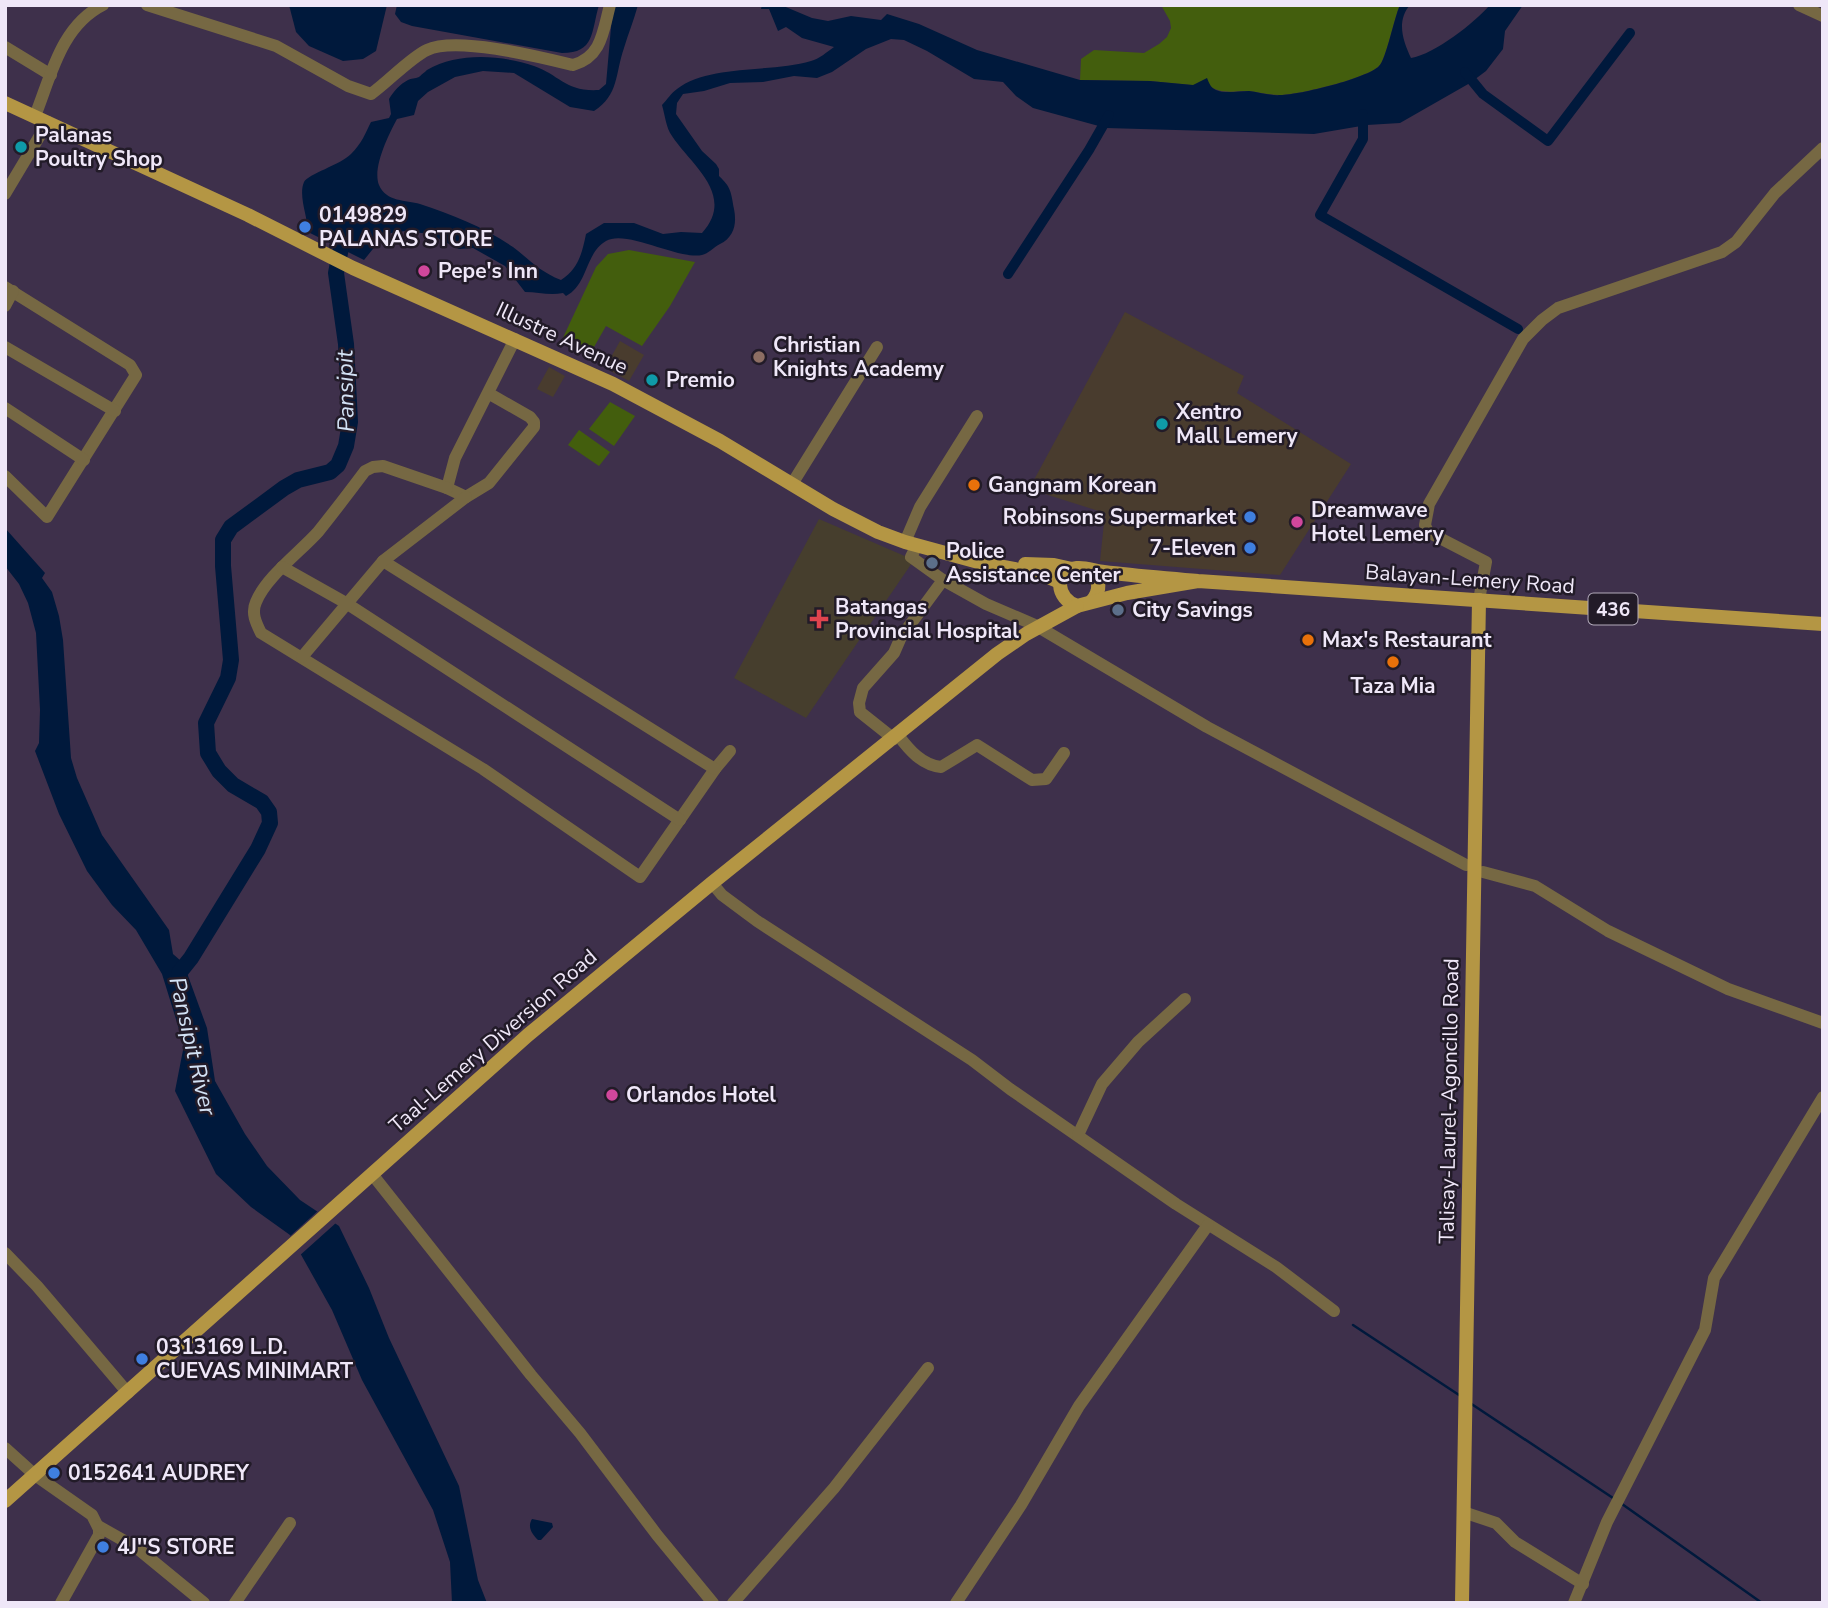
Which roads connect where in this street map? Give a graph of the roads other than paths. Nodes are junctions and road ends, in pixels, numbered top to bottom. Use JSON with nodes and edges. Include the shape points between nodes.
{"nodes":[{"id":1,"x":103,"y":5,"type":"edge"},
{"id":2,"x":147,"y":5,"type":"edge"},
{"id":3,"x":610,"y":5,"type":"edge"},
{"id":4,"x":1798,"y":5,"type":"edge"},
{"id":5,"x":86,"y":9,"type":"edge"},
{"id":6,"x":1823,"y":16,"type":"edge"},
{"id":7,"x":5,"y":47,"type":"edge"},
{"id":8,"x":51,"y":75,"type":"junction"},
{"id":9,"x":5,"y":103,"type":"edge"},
{"id":10,"x":41,"y":119,"type":"junction"},
{"id":11,"x":1823,"y":148,"type":"edge"},
{"id":12,"x":5,"y":194,"type":"edge"},
{"id":13,"x":9,"y":289,"type":"edge"},
{"id":14,"x":5,"y":306,"type":"edge"},
{"id":15,"x":515,"y":339,"type":"junction"},
{"id":16,"x":5,"y":347,"type":"edge"},
{"id":17,"x":877,"y":347,"type":"dead end"},
{"id":18,"x":488,"y":393,"type":"junction"},
{"id":19,"x":5,"y":408,"type":"edge"},
{"id":20,"x":115,"y":411,"type":"junction"},
{"id":21,"x":976,"y":416,"type":"dead end"},
{"id":22,"x":84,"y":460,"type":"junction"},
{"id":23,"x":5,"y":476,"type":"edge"},
{"id":24,"x":792,"y":484,"type":"junction"},
{"id":25,"x":447,"y":488,"type":"junction"},
{"id":26,"x":466,"y":497,"type":"junction"},
{"id":27,"x":911,"y":543,"type":"junction"},
{"id":28,"x":383,"y":561,"type":"junction"},
{"id":29,"x":982,"y":563,"type":"junction"},
{"id":30,"x":282,"y":567,"type":"junction"},
{"id":31,"x":1072,"y":569,"type":"junction"},
{"id":32,"x":1090,"y":570,"type":"junction"},
{"id":33,"x":943,"y":580,"type":"junction"},
{"id":34,"x":1198,"y":581,"type":"junction"},
{"id":35,"x":1060,"y":582,"type":"junction"},
{"id":36,"x":1063,"y":598,"type":"junction"},
{"id":37,"x":1479,"y":600,"type":"junction"},
{"id":38,"x":1093,"y":601,"type":"junction"},
{"id":39,"x":346,"y":603,"type":"junction"},
{"id":40,"x":1077,"y":606,"type":"junction"},
{"id":41,"x":1823,"y":624,"type":"edge"},
{"id":42,"x":1033,"y":629,"type":"junction"},
{"id":43,"x":302,"y":657,"type":"junction"},
{"id":44,"x":896,"y":737,"type":"junction"},
{"id":45,"x":730,"y":751,"type":"dead end"},
{"id":46,"x":1064,"y":753,"type":"dead end"},
{"id":47,"x":715,"y":769,"type":"junction"},
{"id":48,"x":680,"y":820,"type":"junction"},
{"id":49,"x":1466,"y":865,"type":"dead end"},
{"id":50,"x":1483,"y":872,"type":"dead end"},
{"id":51,"x":712,"y":883,"type":"junction"},
{"id":52,"x":1185,"y":999,"type":"dead end"},
{"id":53,"x":1823,"y":1023,"type":"edge"},
{"id":54,"x":1823,"y":1097,"type":"edge"},
{"id":55,"x":1078,"y":1135,"type":"junction"},
{"id":56,"x":372,"y":1174,"type":"junction"},
{"id":57,"x":1208,"y":1225,"type":"junction"},
{"id":58,"x":5,"y":1253,"type":"edge"},
{"id":59,"x":1334,"y":1311,"type":"dead end"},
{"id":60,"x":928,"y":1368,"type":"dead end"},
{"id":61,"x":128,"y":1393,"type":"junction"},
{"id":62,"x":5,"y":1448,"type":"edge"},
{"id":63,"x":35,"y":1475,"type":"junction"},
{"id":64,"x":5,"y":1501,"type":"edge"},
{"id":65,"x":1463,"y":1512,"type":"junction"},
{"id":66,"x":290,"y":1523,"type":"dead end"},
{"id":67,"x":97,"y":1526,"type":"junction"},
{"id":68,"x":1583,"y":1584,"type":"junction"},
{"id":69,"x":61,"y":1603,"type":"edge"},
{"id":70,"x":204,"y":1603,"type":"edge"},
{"id":71,"x":235,"y":1603,"type":"edge"},
{"id":72,"x":713,"y":1603,"type":"edge"},
{"id":73,"x":733,"y":1603,"type":"edge"},
{"id":74,"x":956,"y":1603,"type":"edge"},
{"id":75,"x":1462,"y":1603,"type":"edge"},
{"id":76,"x":1573,"y":1603,"type":"edge"}],
"edges":[{"from":1,"to":5,"type":"street"},
{"from":2,"to":3,"type":"street","via":[[276,46],[371,94],[424,51],[437,46],[482,48],[573,65],[587,61],[596,51]]},
{"from":4,"to":6,"type":"street"},
{"from":5,"to":8,"type":"street","via":[[63,44]]},
{"from":7,"to":8,"type":"street"},
{"from":8,"to":10,"type":"street"},
{"from":9,"to":10,"type":"main road","name":"Illustre Avenue","number":"436"},
{"from":10,"to":12,"type":"street"},
{"from":10,"to":15,"type":"main road","name":"Illustre Avenue","number":"436","via":[[353,268]]},
{"from":11,"to":37,"type":"street","via":[[1723,252],[1558,308],[1523,339],[1429,504],[1424,525],[1486,562]]},
{"from":13,"to":14,"type":"street"},
{"from":13,"to":20,"type":"street","via":[[130,365],[136,375]]},
{"from":15,"to":18,"type":"street"},
{"from":15,"to":24,"type":"main road","name":"Illustre Avenue","number":"436","via":[[624,390]]},
{"from":16,"to":20,"type":"street"},
{"from":17,"to":24,"type":"street"},
{"from":18,"to":25,"type":"street","via":[[455,458]]},
{"from":18,"to":26,"type":"street","via":[[530,417],[534,427],[489,483]]},
{"from":19,"to":22,"type":"street"},
{"from":20,"to":22,"type":"street"},
{"from":21,"to":27,"type":"street","via":[[920,507]]},
{"from":22,"to":23,"type":"street","via":[[47,517]]},
{"from":24,"to":27,"type":"main road","name":"Illustre Avenue","number":"436","via":[[869,527]]},
{"from":25,"to":26,"type":"street"},
{"from":25,"to":30,"type":"street","via":[[383,466],[373,467]]},
{"from":26,"to":28,"type":"street"},
{"from":27,"to":29,"type":"main road","name":"Illustre Avenue","number":"436"},
{"from":27,"to":33,"type":"street","via":[[911,557]]},
{"from":28,"to":39,"type":"street"},
{"from":28,"to":47,"type":"street"},
{"from":29,"to":31,"type":"main road","name":"Illustre Avenue","number":"436"},
{"from":29,"to":35,"type":"main road","name":"Illustre Avenue","number":"436"},
{"from":30,"to":39,"type":"street"},
{"from":30,"to":43,"type":"street","via":[[256,599],[253,610],[261,633]]},
{"from":31,"to":32,"type":"main road","number":"436"},
{"from":31,"to":35,"type":"main road"},
{"from":32,"to":34,"type":"main road","name":"Balayan-Lemery Road","number":"436"},
{"from":32,"to":38,"type":"main road","via":[[1099,585]]},
{"from":33,"to":42,"type":"street"},
{"from":33,"to":44,"type":"street","via":[[894,653],[863,688],[860,712]]},
{"from":34,"to":37,"type":"main road","name":"Balayan-Lemery Road","number":"436"},
{"from":34,"to":38,"type":"main road","name":"Balayan-Lemery Road","number":"436"},
{"from":35,"to":36,"type":"main road"},
{"from":36,"to":40,"type":"main road"},
{"from":36,"to":42,"type":"main road","name":"Taal-Lemery Diversion Road"},
{"from":37,"to":41,"type":"main road","name":"Balayan-Lemery Road","number":"436"},
{"from":37,"to":65,"type":"main road","name":"Talisay-Laurel-Agoncillo Road"},
{"from":38,"to":40,"type":"main road","number":"436"},
{"from":39,"to":43,"type":"street"},
{"from":39,"to":48,"type":"street"},
{"from":40,"to":42,"type":"main road","name":"Taal-Lemery Diversion Road"},
{"from":42,"to":44,"type":"main road","name":"Taal-Lemery Diversion Road"},
{"from":42,"to":49,"type":"street"},
{"from":43,"to":48,"type":"street","via":[[483,769],[640,877]]},
{"from":44,"to":46,"type":"street","via":[[935,766],[977,746],[1032,780],[1046,779]]},
{"from":44,"to":51,"type":"main road","name":"Taal-Lemery Diversion Road"},
{"from":45,"to":47,"type":"street"},
{"from":47,"to":48,"type":"street"},
{"from":50,"to":53,"type":"street","via":[[1535,886],[1608,931],[1728,989]]},
{"from":51,"to":55,"type":"street","via":[[757,921],[972,1060]]},
{"from":51,"to":56,"type":"main road","name":"Taal-Lemery Diversion Road","via":[[528,1035]]},
{"from":52,"to":55,"type":"street","via":[[1138,1042],[1102,1084]]},
{"from":54,"to":68,"type":"street","via":[[1714,1278],[1705,1330],[1606,1521]]},
{"from":55,"to":57,"type":"street"},
{"from":56,"to":61,"type":"main road","name":"Taal-Lemery Diversion Road"},
{"from":56,"to":72,"type":"street"},
{"from":57,"to":59,"type":"street","via":[[1276,1267]]},
{"from":57,"to":74,"type":"street","via":[[1079,1406]]},
{"from":58,"to":61,"type":"street"},
{"from":60,"to":73,"type":"street","via":[[834,1488]]},
{"from":61,"to":63,"type":"main road","name":"Taal-Lemery Diversion Road"},
{"from":62,"to":63,"type":"street"},
{"from":63,"to":64,"type":"main road","name":"Taal-Lemery Diversion Road"},
{"from":63,"to":67,"type":"street","via":[[92,1515]]},
{"from":65,"to":68,"type":"street","via":[[1496,1523],[1515,1542]]},
{"from":65,"to":75,"type":"main road","name":"Talisay-Laurel-Agoncillo Road"},
{"from":66,"to":71,"type":"street"},
{"from":67,"to":69,"type":"street","via":[[99,1535]]},
{"from":67,"to":70,"type":"street","via":[[137,1548]]},
{"from":68,"to":76,"type":"street"}]}
